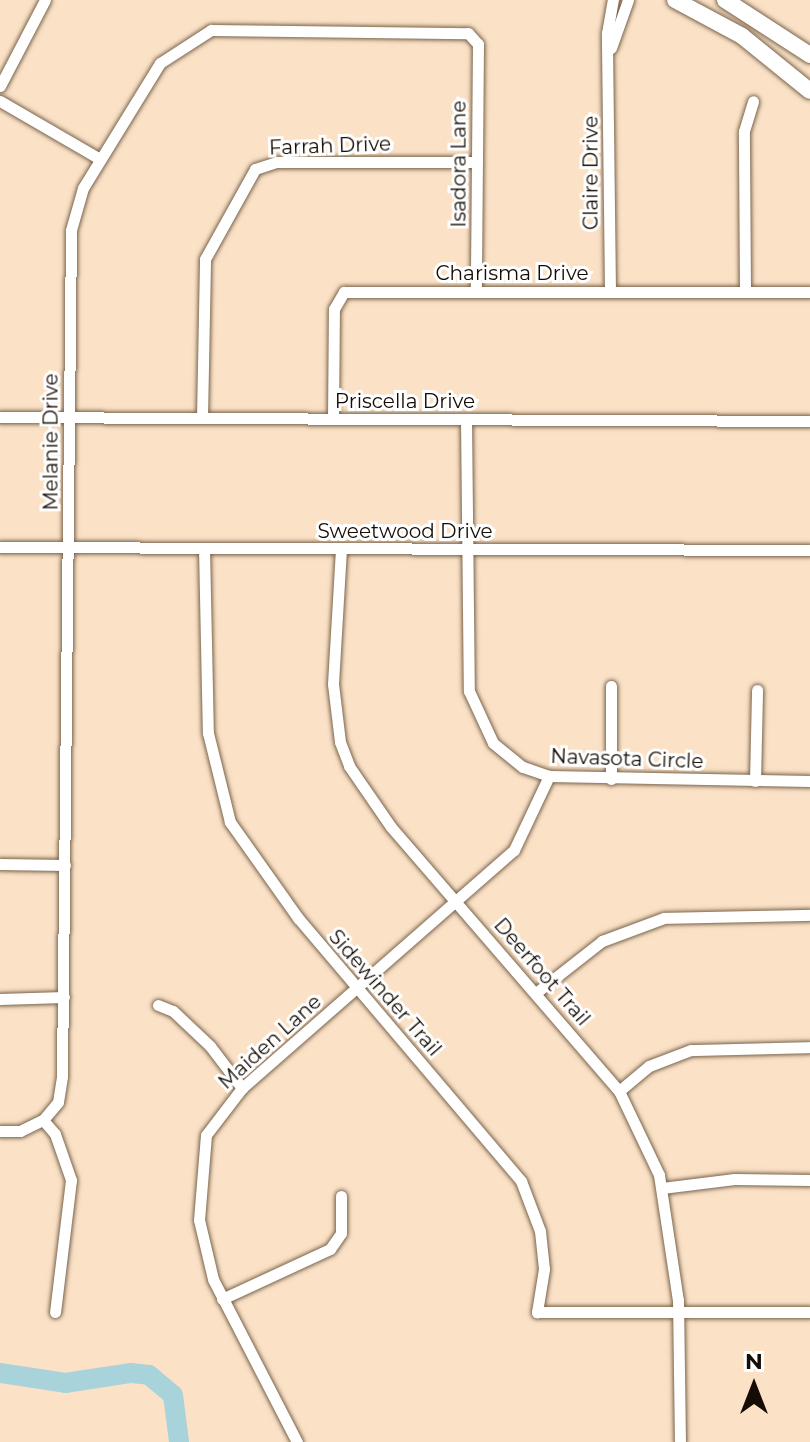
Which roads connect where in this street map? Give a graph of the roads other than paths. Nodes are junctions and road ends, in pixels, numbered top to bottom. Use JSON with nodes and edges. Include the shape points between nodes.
{"nodes":[{"id":1,"x":44,"y":0,"type":"edge"},
{"id":2,"x":613,"y":0,"type":"edge"},
{"id":3,"x":628,"y":0,"type":"edge"},
{"id":4,"x":675,"y":0,"type":"edge"},
{"id":5,"x":725,"y":0,"type":"edge"},
{"id":6,"x":475,"y":37,"type":"joint"},
{"id":7,"x":810,"y":55,"type":"edge"},
{"id":8,"x":609,"y":56,"type":"junction"},
{"id":9,"x":0,"y":86,"type":"edge"},
{"id":10,"x":810,"y":91,"type":"edge"},
{"id":11,"x":0,"y":101,"type":"edge"},
{"id":12,"x":753,"y":101,"type":"dead end"},
{"id":13,"x":100,"y":159,"type":"junction"},
{"id":14,"x":477,"y":162,"type":"junction"},
{"id":15,"x":610,"y":290,"type":"junction"},
{"id":16,"x":745,"y":291,"type":"junction"},
{"id":17,"x":476,"y":292,"type":"junction"},
{"id":18,"x":810,"y":292,"type":"edge"},
{"id":19,"x":0,"y":417,"type":"edge"},
{"id":20,"x":69,"y":417,"type":"junction"},
{"id":21,"x":202,"y":418,"type":"junction"},
{"id":22,"x":333,"y":419,"type":"junction"},
{"id":23,"x":466,"y":419,"type":"junction"},
{"id":24,"x":810,"y":421,"type":"edge"},
{"id":25,"x":0,"y":547,"type":"edge"},
{"id":26,"x":68,"y":548,"type":"junction"},
{"id":27,"x":204,"y":548,"type":"junction"},
{"id":28,"x":341,"y":549,"type":"junction"},
{"id":29,"x":468,"y":549,"type":"junction"},
{"id":30,"x":810,"y":550,"type":"edge"},
{"id":31,"x":611,"y":686,"type":"dead end"},
{"id":32,"x":757,"y":690,"type":"dead end"},
{"id":33,"x":549,"y":776,"type":"junction"},
{"id":34,"x":611,"y":779,"type":"junction"},
{"id":35,"x":755,"y":781,"type":"junction"},
{"id":36,"x":810,"y":781,"type":"edge"},
{"id":37,"x":0,"y":864,"type":"edge"},
{"id":38,"x":65,"y":865,"type":"junction"},
{"id":39,"x":457,"y":901,"type":"junction"},
{"id":40,"x":810,"y":915,"type":"edge"},
{"id":41,"x":357,"y":989,"type":"junction"},
{"id":42,"x":537,"y":992,"type":"junction"},
{"id":43,"x":64,"y":997,"type":"junction"},
{"id":44,"x":0,"y":999,"type":"edge"},
{"id":45,"x":158,"y":1005,"type":"dead end"},
{"id":46,"x":810,"y":1047,"type":"edge"},
{"id":47,"x":242,"y":1088,"type":"junction"},
{"id":48,"x":619,"y":1091,"type":"junction"},
{"id":49,"x":43,"y":1120,"type":"junction"},
{"id":50,"x":0,"y":1131,"type":"edge"},
{"id":51,"x":810,"y":1180,"type":"edge"},
{"id":52,"x":662,"y":1188,"type":"junction"},
{"id":53,"x":341,"y":1196,"type":"dead end"},
{"id":54,"x":222,"y":1299,"type":"junction"},
{"id":55,"x":678,"y":1311,"type":"junction"},
{"id":56,"x":55,"y":1312,"type":"dead end"},
{"id":57,"x":810,"y":1312,"type":"edge"},
{"id":58,"x":297,"y":1442,"type":"edge"},
{"id":59,"x":680,"y":1442,"type":"edge"}],
"edges":[{"from":1,"to":9,"type":"street"},
{"from":2,"to":8,"type":"street","name":"Claire Drive"},
{"from":3,"to":8,"type":"street","name":"Claire Drive"},
{"from":4,"to":10,"type":"main road","via":[[742,36]]},
{"from":5,"to":7,"type":"main road"},
{"from":6,"to":13,"type":"street","name":"Melanie Drive","via":[[462,32],[211,30],[160,63]]},
{"from":6,"to":14,"type":"street","name":"Isadora Lane"},
{"from":8,"to":15,"type":"street","name":"Claire Drive"},
{"from":11,"to":13,"type":"street"},
{"from":12,"to":16,"type":"street","via":[[744,131]]},
{"from":13,"to":20,"type":"street","name":"Melanie Drive","via":[[83,188],[71,230]]},
{"from":14,"to":17,"type":"street","name":"Isadora Lane"},
{"from":14,"to":21,"type":"street","name":"Farrah Drive","via":[[277,162],[255,169],[205,259]]},
{"from":15,"to":16,"type":"street","name":"Charisma Drive"},
{"from":15,"to":17,"type":"street","name":"Charisma Drive"},
{"from":16,"to":18,"type":"street","name":"Charisma Drive"},
{"from":17,"to":22,"type":"street","name":"Charisma Drive","via":[[344,292],[337,297]]},
{"from":19,"to":20,"type":"street","name":"Priscella Drive"},
{"from":20,"to":21,"type":"street","name":"Priscella Drive"},
{"from":20,"to":26,"type":"street","name":"Melanie Drive"},
{"from":21,"to":22,"type":"street","name":"Priscella Drive"},
{"from":22,"to":23,"type":"street","name":"Priscella Drive"},
{"from":23,"to":24,"type":"street","name":"Priscella Drive"},
{"from":23,"to":29,"type":"street","name":"Navasota Circle"},
{"from":25,"to":26,"type":"street","name":"Sweetwood Drive"},
{"from":26,"to":27,"type":"street","name":"Sweetwood Drive"},
{"from":26,"to":38,"type":"street","name":"Melanie Drive"},
{"from":27,"to":28,"type":"street","name":"Sweetwood Drive"},
{"from":27,"to":41,"type":"street","name":"Sidewinder Trail","via":[[205,690],[220,798],[245,848]]},
{"from":28,"to":29,"type":"street","name":"Sweetwood Drive"},
{"from":28,"to":39,"type":"street","name":"Deerfoot Trail","via":[[333,626],[340,742],[376,806]]},
{"from":29,"to":30,"type":"street","name":"Sweetwood Drive"},
{"from":29,"to":33,"type":"street","name":"Navasota Circle","via":[[469,691],[475,710],[506,756]]},
{"from":31,"to":34,"type":"street"},
{"from":32,"to":35,"type":"street"},
{"from":33,"to":34,"type":"street","name":"Navasota Circle"},
{"from":33,"to":39,"type":"street","name":"Maiden Lane","via":[[514,850]]},
{"from":34,"to":35,"type":"street","name":"Navasota Circle"},
{"from":35,"to":36,"type":"street","name":"Navasota Circle"},
{"from":37,"to":38,"type":"street"},
{"from":38,"to":43,"type":"street","name":"Melanie Drive"},
{"from":39,"to":41,"type":"street","name":"Maiden Lane"},
{"from":39,"to":42,"type":"street","name":"Deerfoot Trail"},
{"from":40,"to":42,"type":"street","via":[[664,918],[602,941]]},
{"from":41,"to":47,"type":"street","name":"Maiden Lane"},
{"from":41,"to":55,"type":"street","name":"Sidewinder Trail","via":[[521,1181],[540,1231],[544,1269],[537,1312]]},
{"from":42,"to":48,"type":"street","name":"Deerfoot Trail"},
{"from":43,"to":44,"type":"street"},
{"from":43,"to":49,"type":"street","name":"Melanie Drive","via":[[58,1102]]},
{"from":45,"to":47,"type":"street","via":[[173,1011],[210,1046]]},
{"from":46,"to":48,"type":"street","via":[[691,1050],[649,1066]]},
{"from":47,"to":54,"type":"street","name":"Maiden Lane","via":[[210,1125],[201,1155],[199,1220]]},
{"from":48,"to":52,"type":"street","name":"Deerfoot Trail","via":[[637,1121]]},
{"from":49,"to":50,"type":"street","via":[[20,1131]]},
{"from":49,"to":56,"type":"street","via":[[55,1134],[71,1180]]},
{"from":51,"to":52,"type":"street","via":[[734,1179]]},
{"from":52,"to":55,"type":"street","name":"Deerfoot Trail"},
{"from":53,"to":54,"type":"street","via":[[341,1233],[330,1249]]},
{"from":54,"to":58,"type":"street","name":"Maiden Lane"},
{"from":55,"to":57,"type":"street"},
{"from":55,"to":59,"type":"street","name":"Deerfoot Trail"}]}
